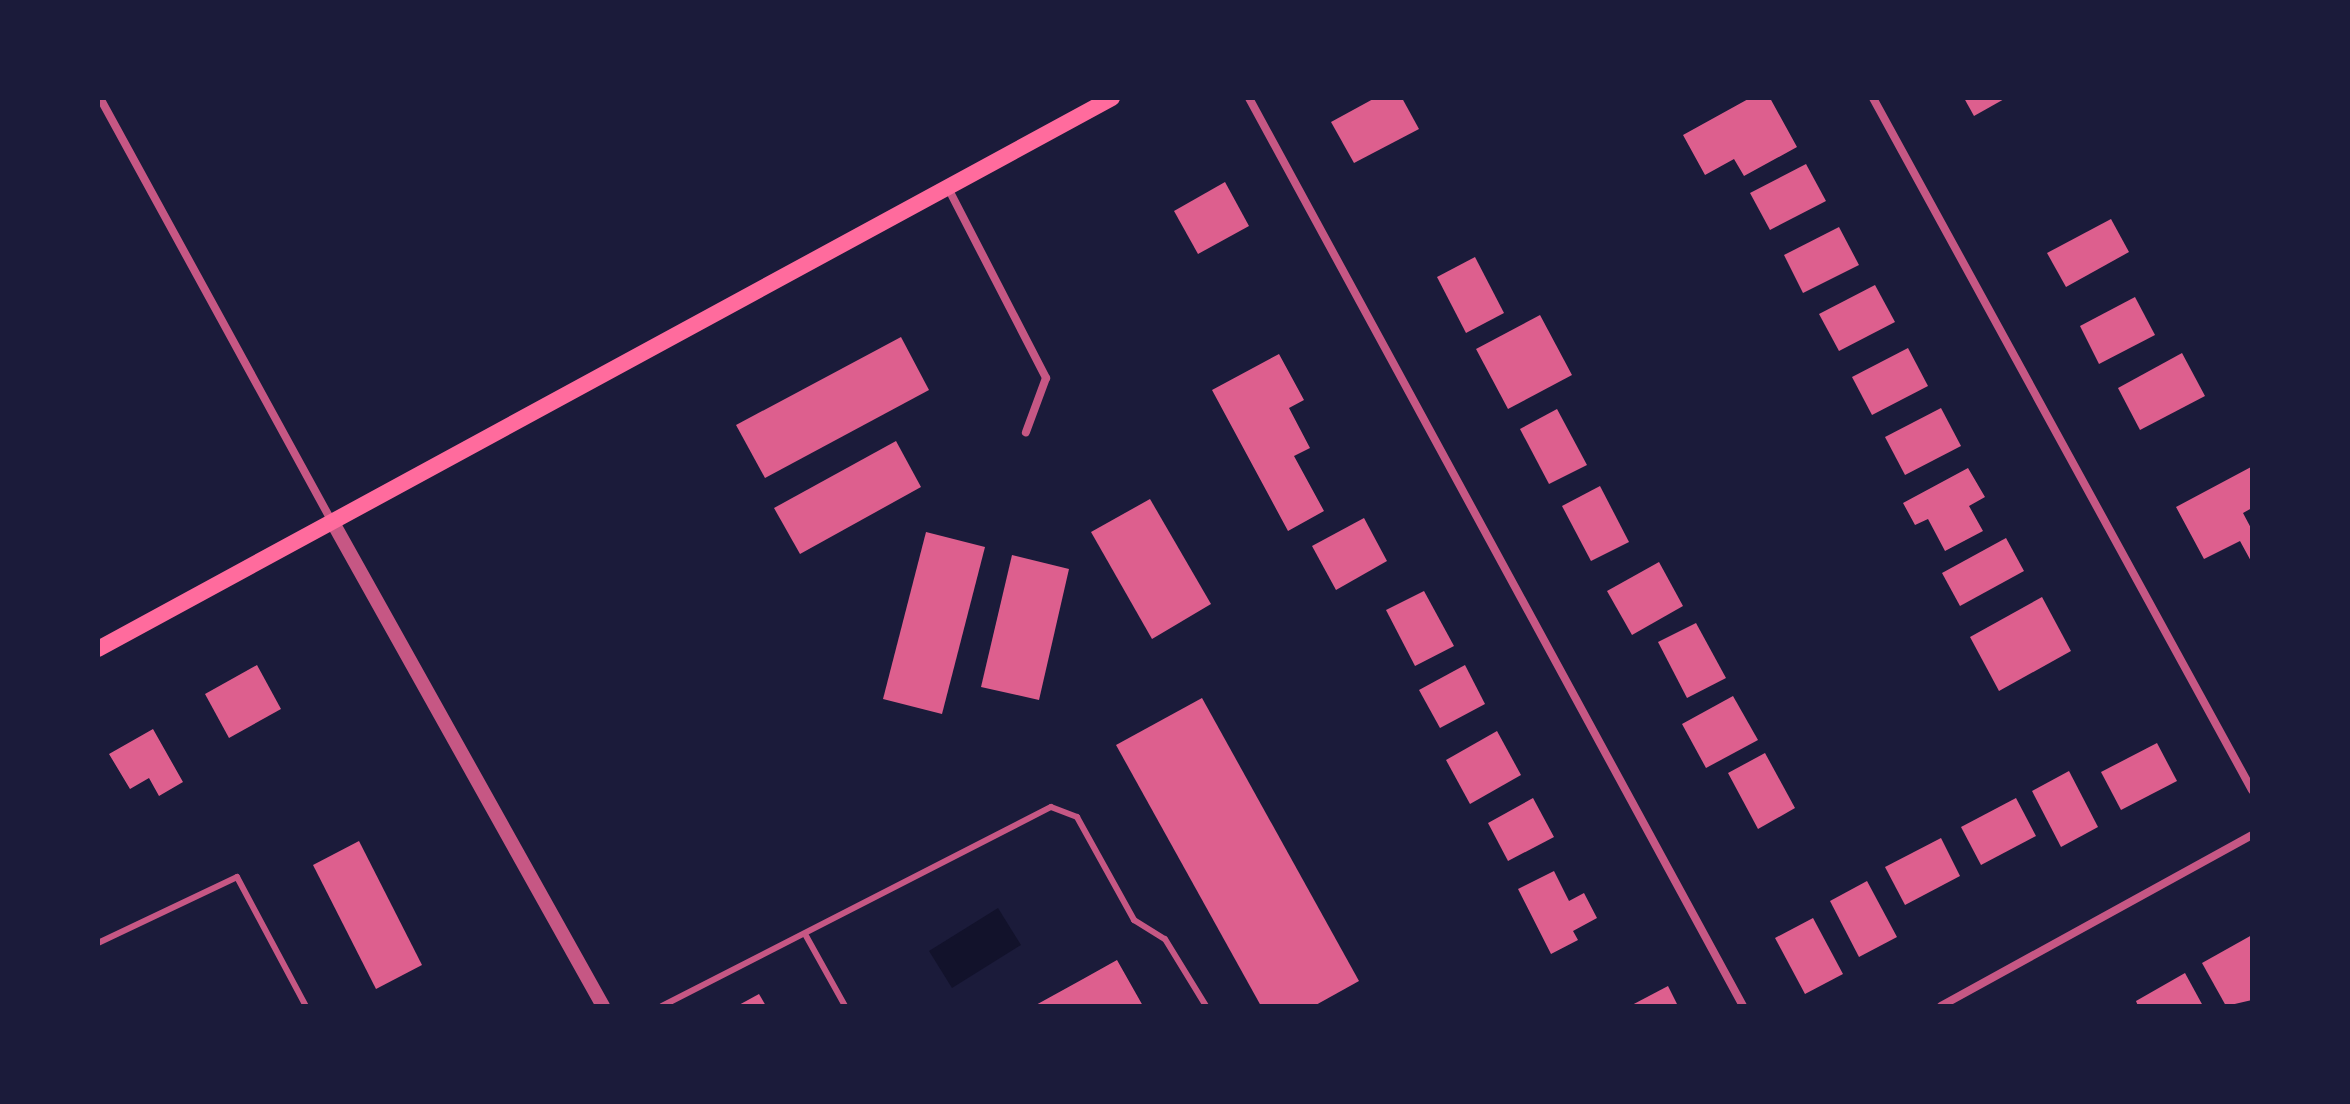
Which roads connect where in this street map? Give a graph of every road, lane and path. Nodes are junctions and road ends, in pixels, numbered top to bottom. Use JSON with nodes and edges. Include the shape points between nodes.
{"nodes":[{"id":1,"x":100,"y":98,"type":"edge"},
{"id":2,"x":1112,"y":98,"type":"edge"},
{"id":3,"x":1249,"y":98,"type":"edge"},
{"id":4,"x":1873,"y":98,"type":"edge"},
{"id":5,"x":948,"y":188,"type":"junction"},
{"id":6,"x":1026,"y":432,"type":"dead end"},
{"id":7,"x":332,"y":521,"type":"junction"},
{"id":8,"x":98,"y":649,"type":"edge"},
{"id":9,"x":2252,"y":790,"type":"edge"},
{"id":10,"x":2252,"y":835,"type":"edge"},
{"id":11,"x":805,"y":934,"type":"junction"},
{"id":12,"x":98,"y":943,"type":"edge"},
{"id":13,"x":306,"y":1006,"type":"edge"},
{"id":14,"x":603,"y":1006,"type":"edge"},
{"id":15,"x":662,"y":1006,"type":"edge"},
{"id":16,"x":845,"y":1006,"type":"edge"},
{"id":17,"x":1206,"y":1006,"type":"edge"},
{"id":18,"x":1743,"y":1006,"type":"edge"},
{"id":19,"x":1941,"y":1006,"type":"edge"}],
"edges":[{"from":1,"to":7,"type":"street"},
{"from":2,"to":5,"type":"main road"},
{"from":3,"to":18,"type":"street"},
{"from":4,"to":9,"type":"street"},
{"from":5,"to":6,"type":"street","via":[[1046,378]]},
{"from":5,"to":7,"type":"main road"},
{"from":7,"to":8,"type":"main road"},
{"from":7,"to":14,"type":"street"},
{"from":10,"to":19,"type":"street"},
{"from":11,"to":15,"type":"lane"},
{"from":11,"to":16,"type":"lane"},
{"from":11,"to":17,"type":"lane","via":[[1051,807],[1077,817],[1134,920],[1165,939]]},
{"from":12,"to":13,"type":"lane","via":[[237,877]]}]}
